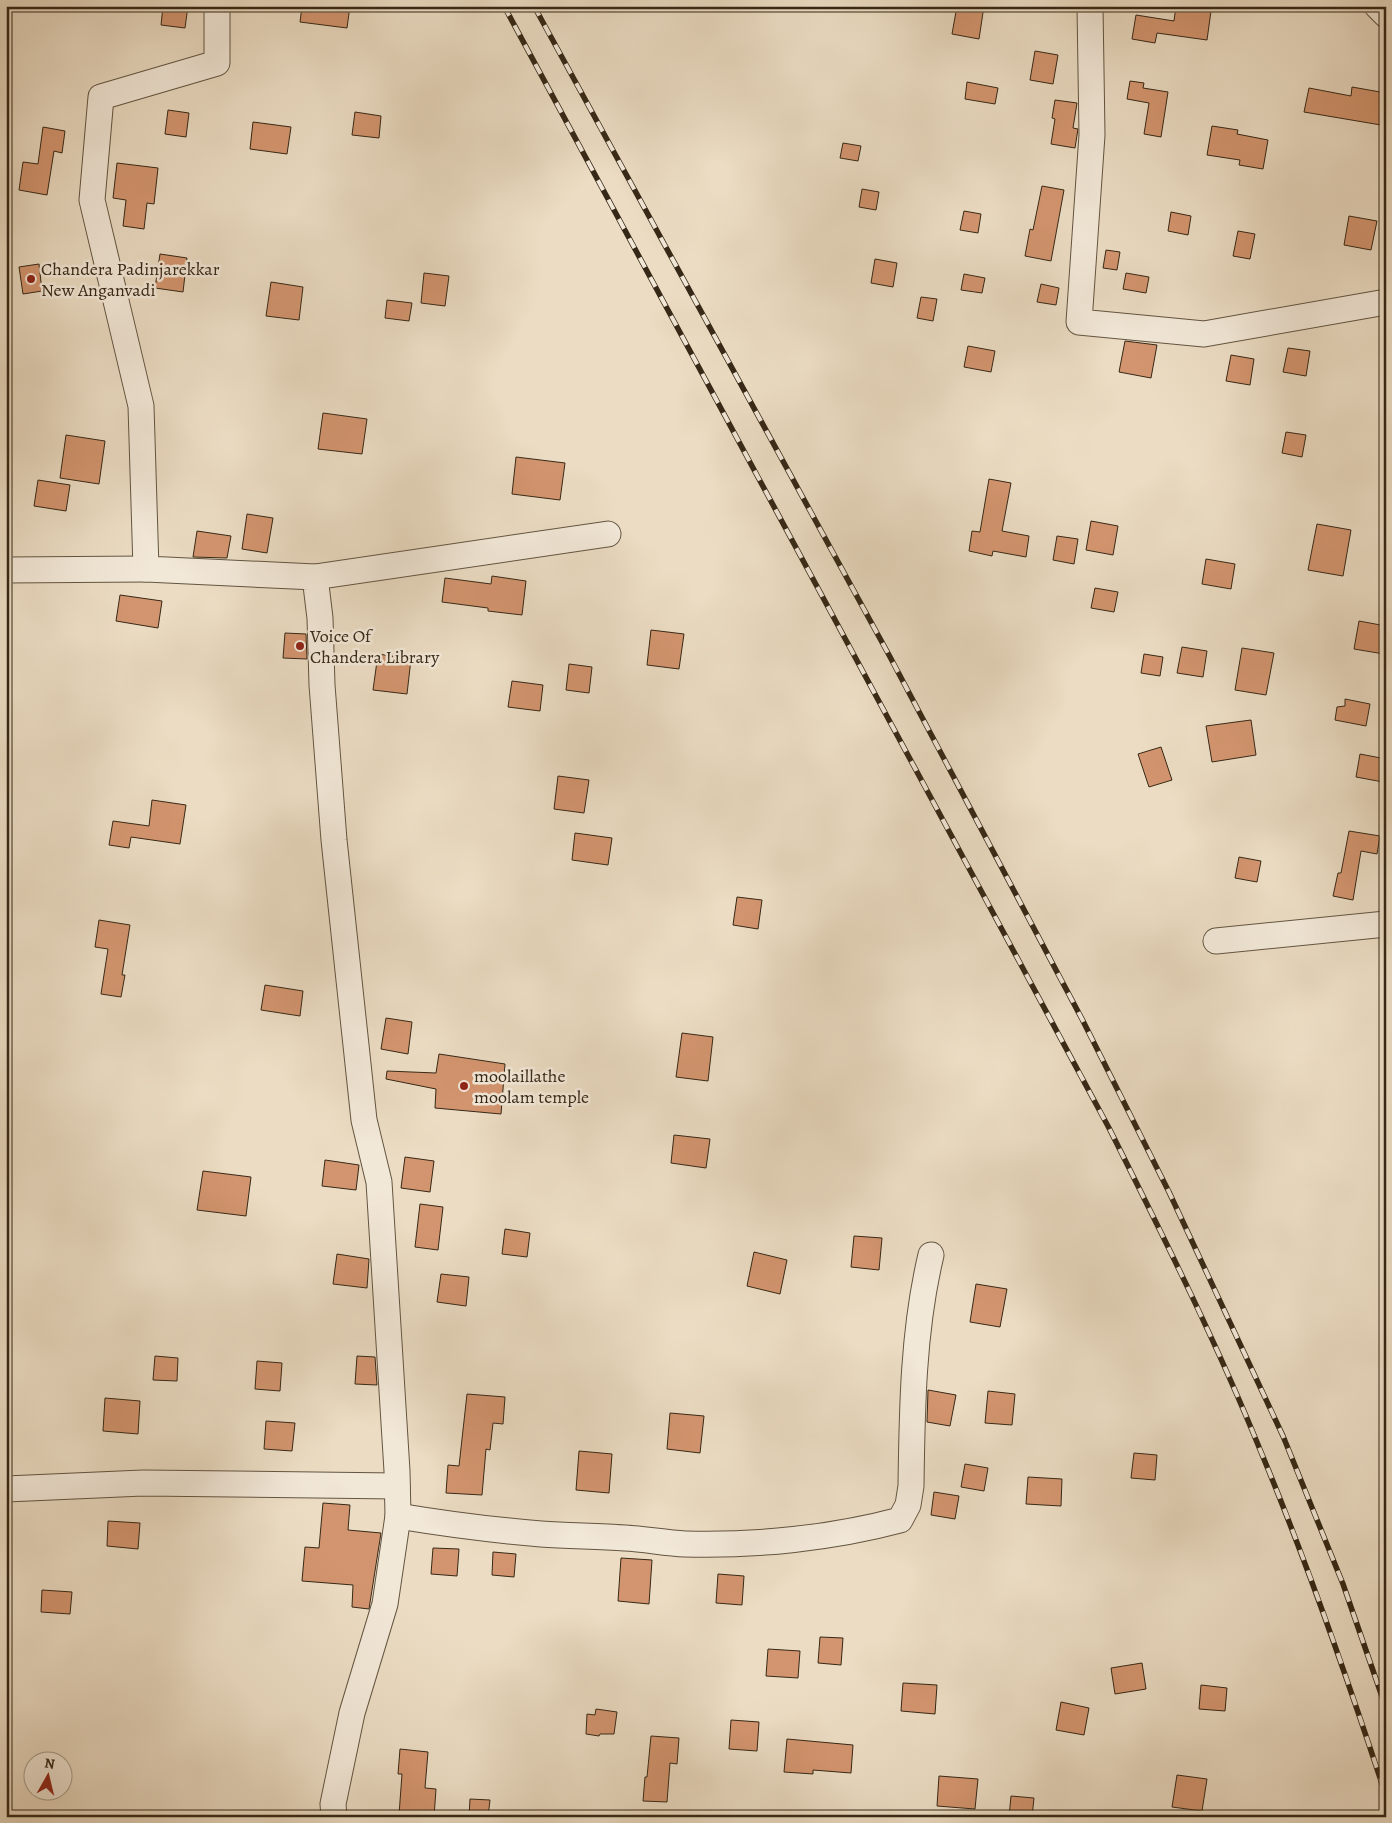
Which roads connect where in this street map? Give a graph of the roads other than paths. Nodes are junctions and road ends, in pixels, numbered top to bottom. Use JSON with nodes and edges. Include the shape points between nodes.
{"nodes":[{"id":1,"x":217,"y":6,"type":"edge"},
{"id":2,"x":1090,"y":6,"type":"edge"},
{"id":3,"x":1377,"y":6,"type":"edge"},
{"id":4,"x":1386,"y":15,"type":"edge"},
{"id":5,"x":1386,"y":302,"type":"edge"},
{"id":6,"x":608,"y":534,"type":"dead end"},
{"id":7,"x":146,"y":569,"type":"junction"},
{"id":8,"x":6,"y":570,"type":"edge"},
{"id":9,"x":315,"y":577,"type":"junction"},
{"id":10,"x":1386,"y":924,"type":"edge"},
{"id":11,"x":1216,"y":941,"type":"dead end"},
{"id":12,"x":931,"y":1255,"type":"dead end"},
{"id":13,"x":397,"y":1486,"type":"junction"},
{"id":14,"x":6,"y":1489,"type":"edge"},
{"id":15,"x":398,"y":1516,"type":"junction"},
{"id":16,"x":334,"y":1817,"type":"edge"}],
"edges":[{"from":1,"to":7,"type":"street","via":[[217,64],[101,97],[92,200],[142,406]]},
{"from":2,"to":5,"type":"street","via":[[1092,135],[1079,322],[1204,334]]},
{"from":3,"to":4,"type":"street"},
{"from":6,"to":9,"type":"street"},
{"from":7,"to":8,"type":"street"},
{"from":7,"to":9,"type":"street"},
{"from":9,"to":13,"type":"street","via":[[334,840],[364,1120],[380,1182]]},
{"from":10,"to":11,"type":"street"},
{"from":12,"to":15,"type":"street","via":[[915,1362],[911,1486],[908,1505],[900,1520],[795,1539],[684,1544],[486,1529]]},
{"from":13,"to":14,"type":"street","via":[[143,1483]]},
{"from":13,"to":15,"type":"street"},
{"from":15,"to":16,"type":"street","via":[[385,1604],[352,1713],[333,1804]]}]}
